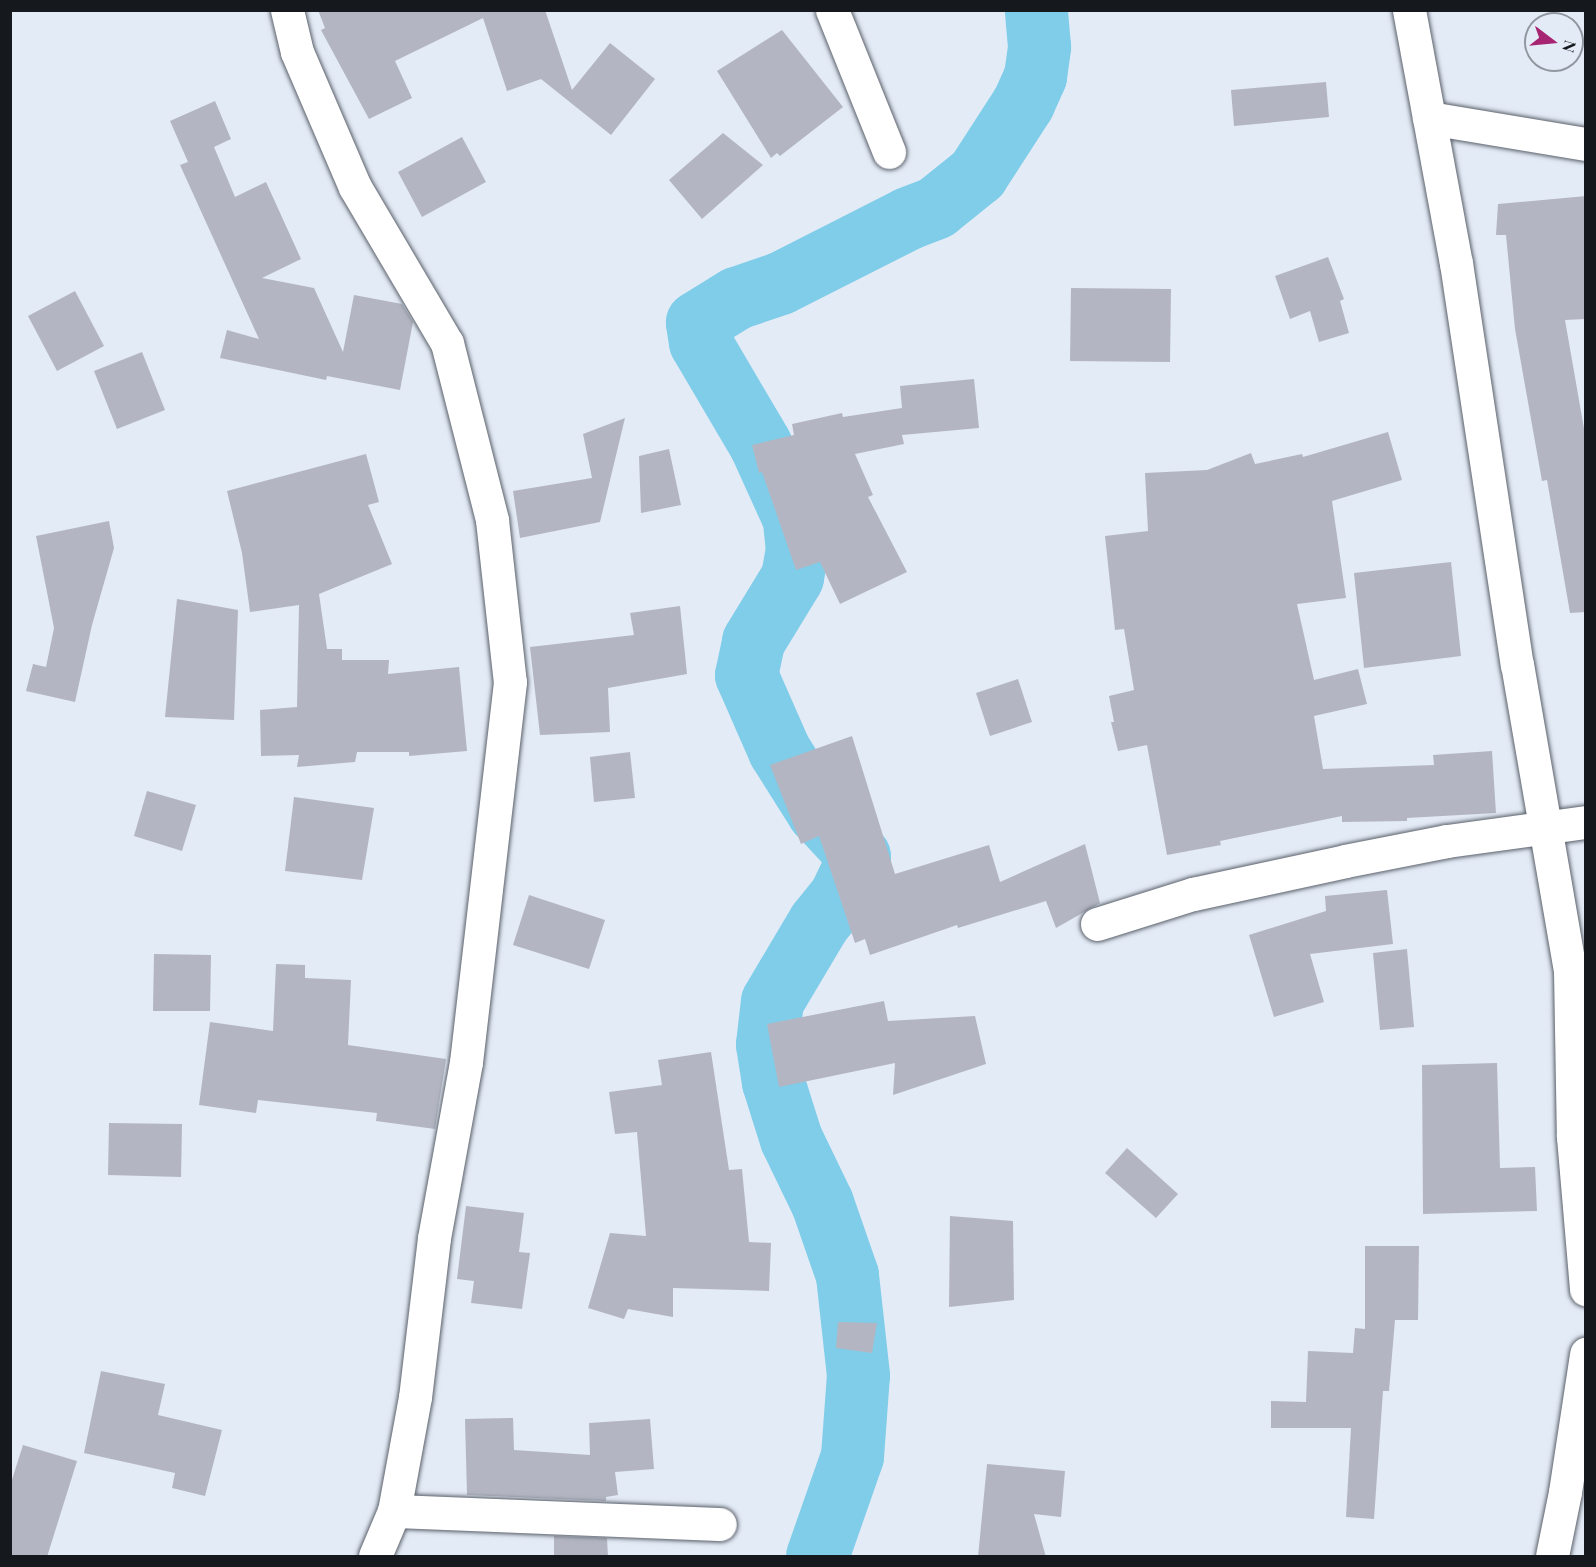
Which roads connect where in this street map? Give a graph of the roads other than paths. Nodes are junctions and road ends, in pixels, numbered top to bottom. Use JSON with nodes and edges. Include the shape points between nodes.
{"nodes":[{"id":1,"x":287,"y":10,"type":"edge"},
{"id":2,"x":832,"y":10,"type":"edge"},
{"id":3,"x":1409,"y":10,"type":"edge"},
{"id":4,"x":1429,"y":118,"type":"junction"},
{"id":5,"x":1586,"y":144,"type":"edge"},
{"id":6,"x":889,"y":152,"type":"dead end"},
{"id":7,"x":1586,"y":822,"type":"edge"},
{"id":8,"x":1545,"y":826,"type":"junction"},
{"id":9,"x":1097,"y":924,"type":"dead end"},
{"id":10,"x":1586,"y":1289,"type":"edge"},
{"id":11,"x":1586,"y":1354,"type":"edge"},
{"id":12,"x":394,"y":1511,"type":"junction"},
{"id":13,"x":720,"y":1524,"type":"dead end"},
{"id":14,"x":375,"y":1557,"type":"edge"},
{"id":15,"x":1552,"y":1557,"type":"edge"}],
"edges":[{"from":1,"to":12,"type":"street","via":[[297,52],[355,187],[447,343],[492,520],[510,682],[466,1062],[434,1238],[415,1397]]},
{"from":2,"to":6,"type":"street"},
{"from":3,"to":4,"type":"street"},
{"from":4,"to":5,"type":"street"},
{"from":4,"to":8,"type":"street","via":[[1456,263]]},
{"from":7,"to":8,"type":"street"},
{"from":8,"to":9,"type":"street","via":[[1250,880]]},
{"from":8,"to":10,"type":"street","via":[[1570,970],[1573,1137]]},
{"from":11,"to":15,"type":"street"},
{"from":12,"to":13,"type":"street"},
{"from":12,"to":14,"type":"street"}]}
